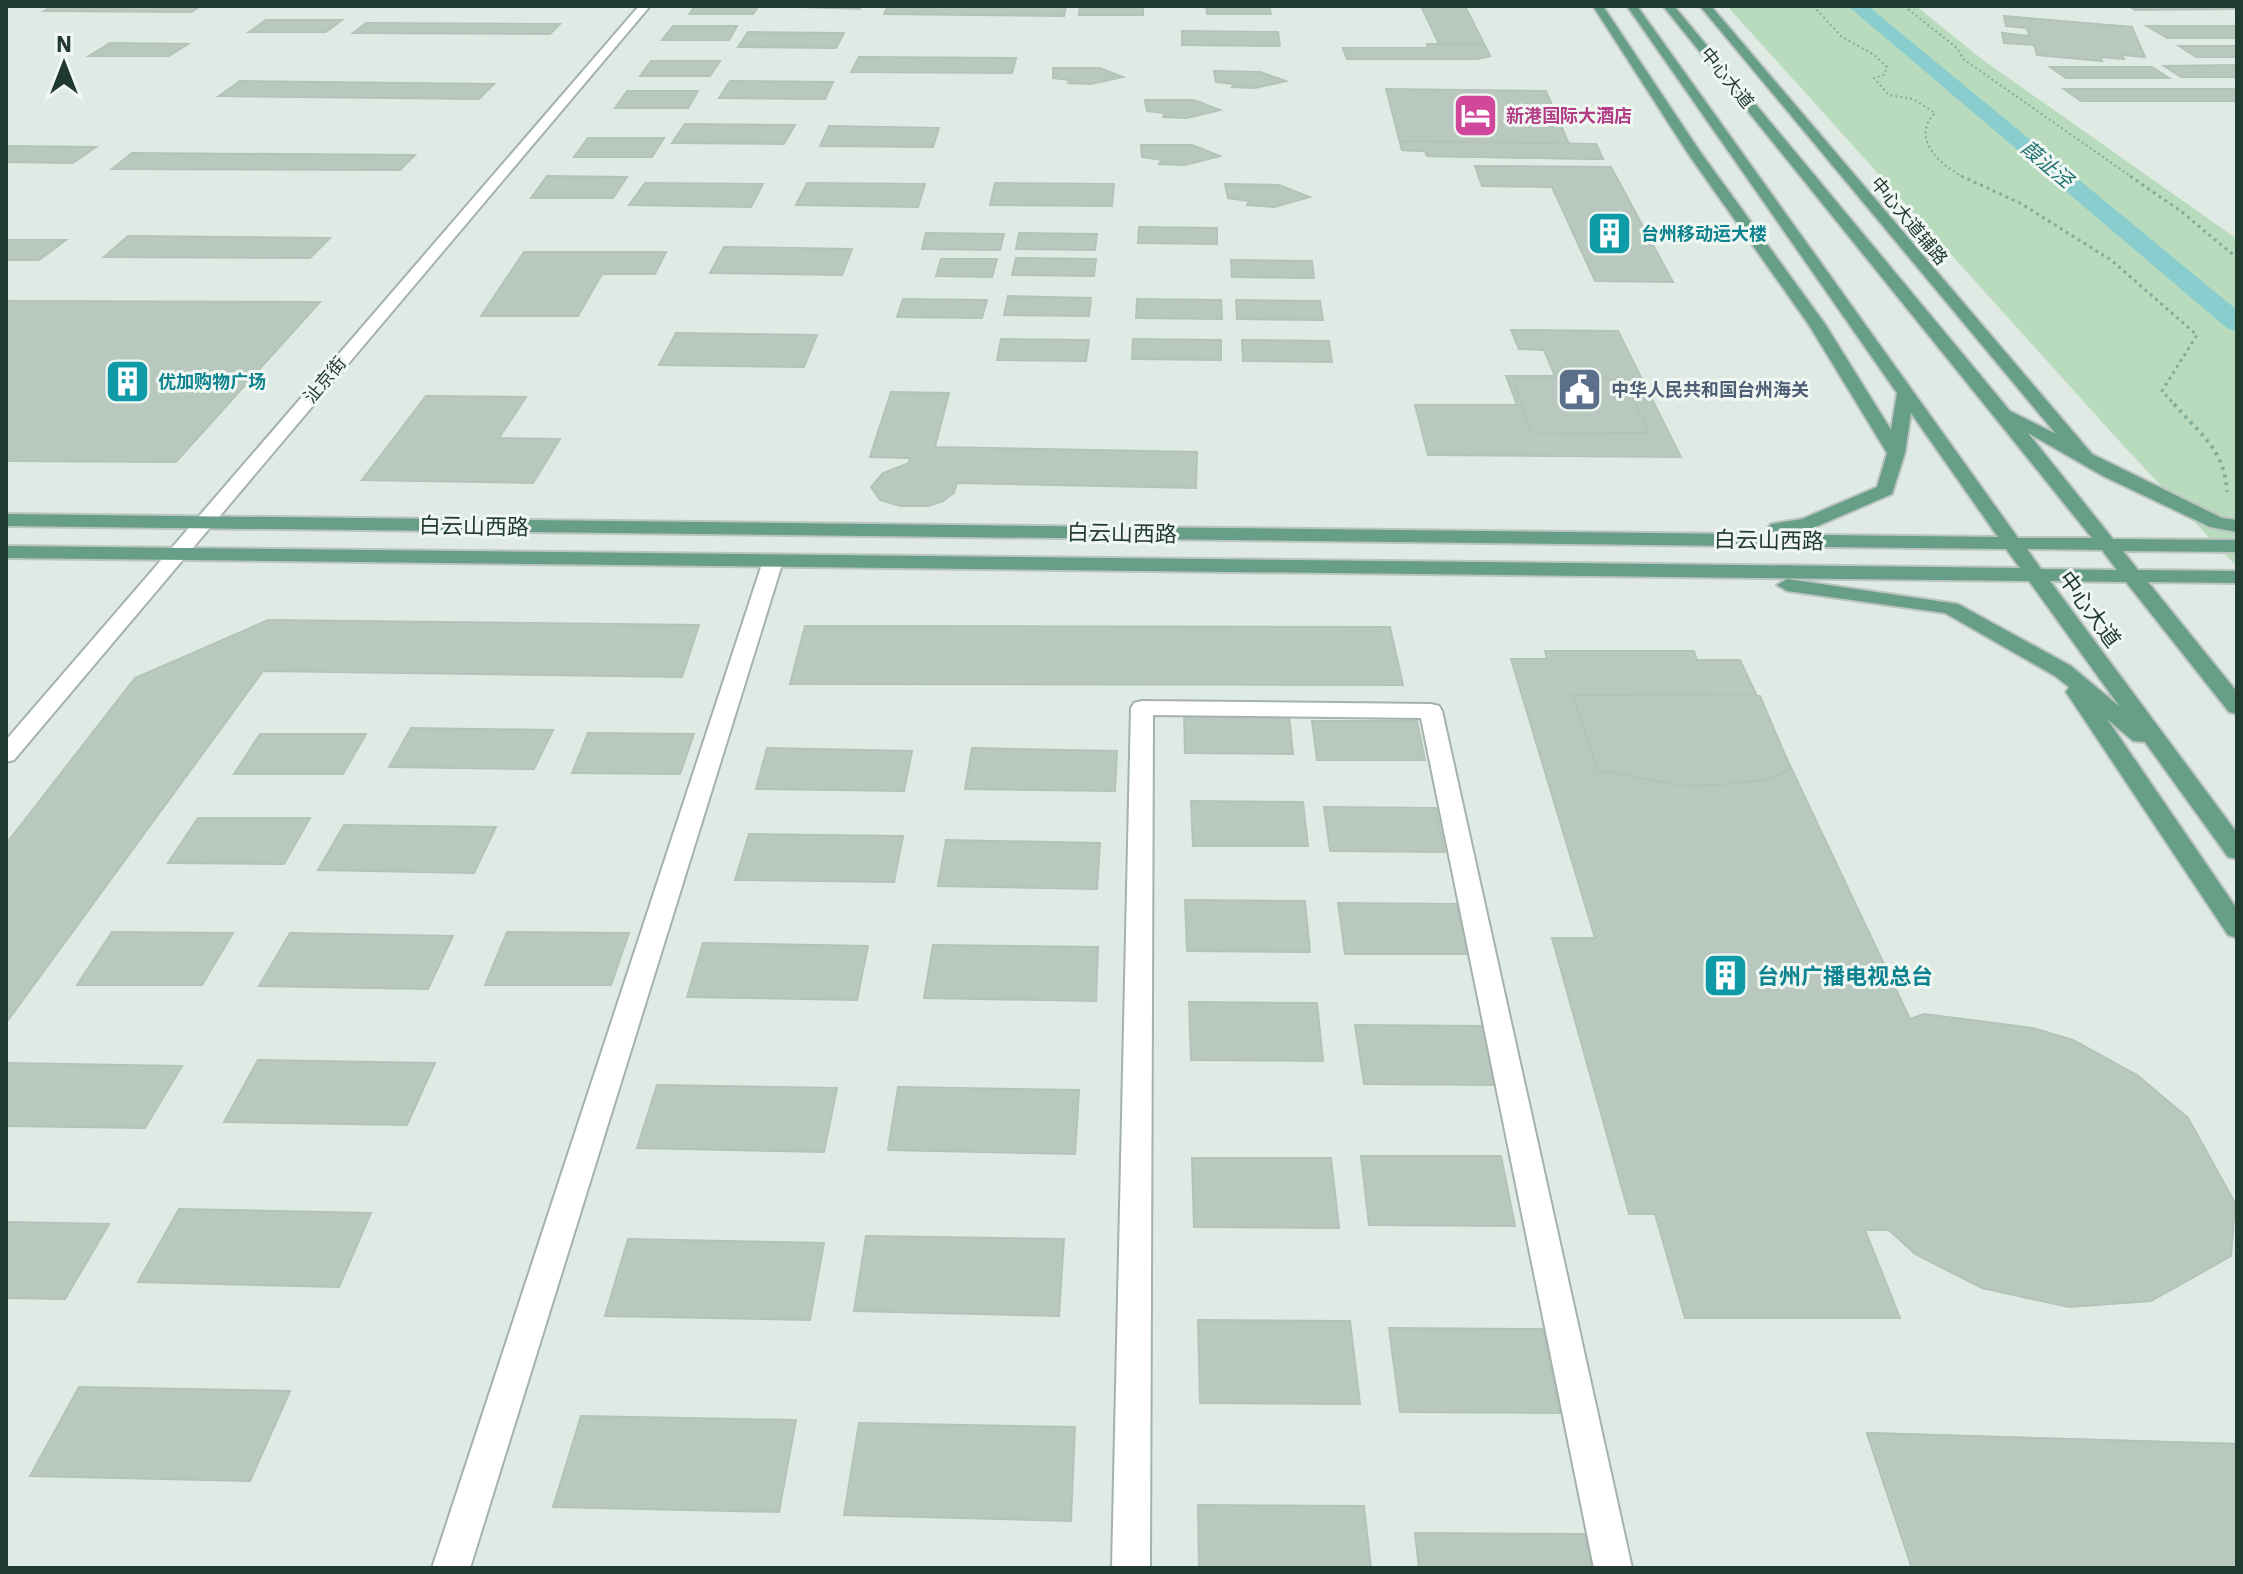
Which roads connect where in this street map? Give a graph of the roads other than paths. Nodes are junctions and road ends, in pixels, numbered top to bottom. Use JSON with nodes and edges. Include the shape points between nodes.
{"nodes":[{"id":1,"x":645,"y":6,"type":"edge"},
{"id":2,"x":1598,"y":6,"type":"edge"},
{"id":3,"x":1632,"y":6,"type":"edge"},
{"id":4,"x":1668,"y":6,"type":"edge"},
{"id":5,"x":1705,"y":6,"type":"edge"},
{"id":6,"x":1906,"y":393,"type":"junction"},
{"id":7,"x":1999,"y":409,"type":"junction"},
{"id":8,"x":1896,"y":453,"type":"junction"},
{"id":9,"x":2086,"y":459,"type":"junction"},
{"id":10,"x":6,"y":520,"type":"edge"},
{"id":11,"x":204,"y":523,"type":"junction"},
{"id":12,"x":2237,"y":526,"type":"edge"},
{"id":13,"x":1670,"y":539,"type":"junction"},
{"id":14,"x":2012,"y":543,"type":"junction"},
{"id":15,"x":2106,"y":544,"type":"junction"},
{"id":16,"x":2237,"y":546,"type":"edge"},
{"id":17,"x":6,"y":552,"type":"edge"},
{"id":18,"x":177,"y":554,"type":"junction"},
{"id":19,"x":773,"y":561,"type":"junction"},
{"id":20,"x":1654,"y":570,"type":"junction"},
{"id":21,"x":2035,"y":574,"type":"junction"},
{"id":22,"x":2131,"y":575,"type":"junction"},
{"id":23,"x":2237,"y":577,"type":"edge"},
{"id":24,"x":2063,"y":671,"type":"junction"},
{"id":25,"x":2237,"y":707,"type":"edge"},
{"id":26,"x":6,"y":755,"type":"edge"},
{"id":27,"x":2171,"y":760,"type":"junction"},
{"id":28,"x":2237,"y":851,"type":"edge"},
{"id":29,"x":2237,"y":929,"type":"edge"},
{"id":30,"x":451,"y":1568,"type":"edge"},
{"id":31,"x":1131,"y":1568,"type":"edge"},
{"id":32,"x":1613,"y":1568,"type":"edge"}],
"edges":[{"from":1,"to":11,"type":"street","name":"沚京街"},
{"from":2,"to":8,"type":"main road","via":[[1817,324]]},
{"from":3,"to":6,"type":"main road","name":"中心大道"},
{"from":4,"to":7,"type":"main road","name":"中心大道"},
{"from":5,"to":9,"type":"main road","name":"中心大道辅路"},
{"from":6,"to":8,"type":"main road"},
{"from":6,"to":14,"type":"main road","name":"中心大道"},
{"from":7,"to":9,"type":"main road","name":"中心大道"},
{"from":7,"to":15,"type":"main road","name":"中心大道"},
{"from":8,"to":13,"type":"main road","via":[[1885,490],[1806,524]]},
{"from":9,"to":12,"type":"main road","name":"中心大道","via":[[2217,523]]},
{"from":10,"to":11,"type":"main road","name":"白云山西路"},
{"from":11,"to":13,"type":"main road","name":"白云山西路"},
{"from":11,"to":18,"type":"street","name":"沚京街"},
{"from":13,"to":14,"type":"main road","name":"白云山西路"},
{"from":14,"to":15,"type":"main road","name":"白云山西路"},
{"from":14,"to":21,"type":"main road","name":"中心大道"},
{"from":15,"to":16,"type":"main road","name":"白云山西路"},
{"from":15,"to":22,"type":"main road","name":"中心大道"},
{"from":17,"to":18,"type":"main road","name":"白云山西路"},
{"from":18,"to":19,"type":"main road","name":"白云山西路"},
{"from":18,"to":26,"type":"street","name":"沚京街"},
{"from":19,"to":20,"type":"main road","name":"白云山西路"},
{"from":19,"to":30,"type":"street"},
{"from":20,"to":21,"type":"main road","name":"白云山西路"},
{"from":20,"to":24,"type":"main road","name":"白云山西路","via":[[1951,608]]},
{"from":21,"to":22,"type":"main road","name":"白云山西路"},
{"from":21,"to":27,"type":"main road","name":"中心大道"},
{"from":22,"to":23,"type":"main road","name":"白云山西路"},
{"from":22,"to":25,"type":"main road","name":"中心大道"},
{"from":24,"to":27,"type":"main road","name":"白云山西路"},
{"from":24,"to":29,"type":"main road"},
{"from":27,"to":28,"type":"main road","name":"中心大道"},
{"from":31,"to":32,"type":"street","via":[[1142,708],[1431,711]]}]}
